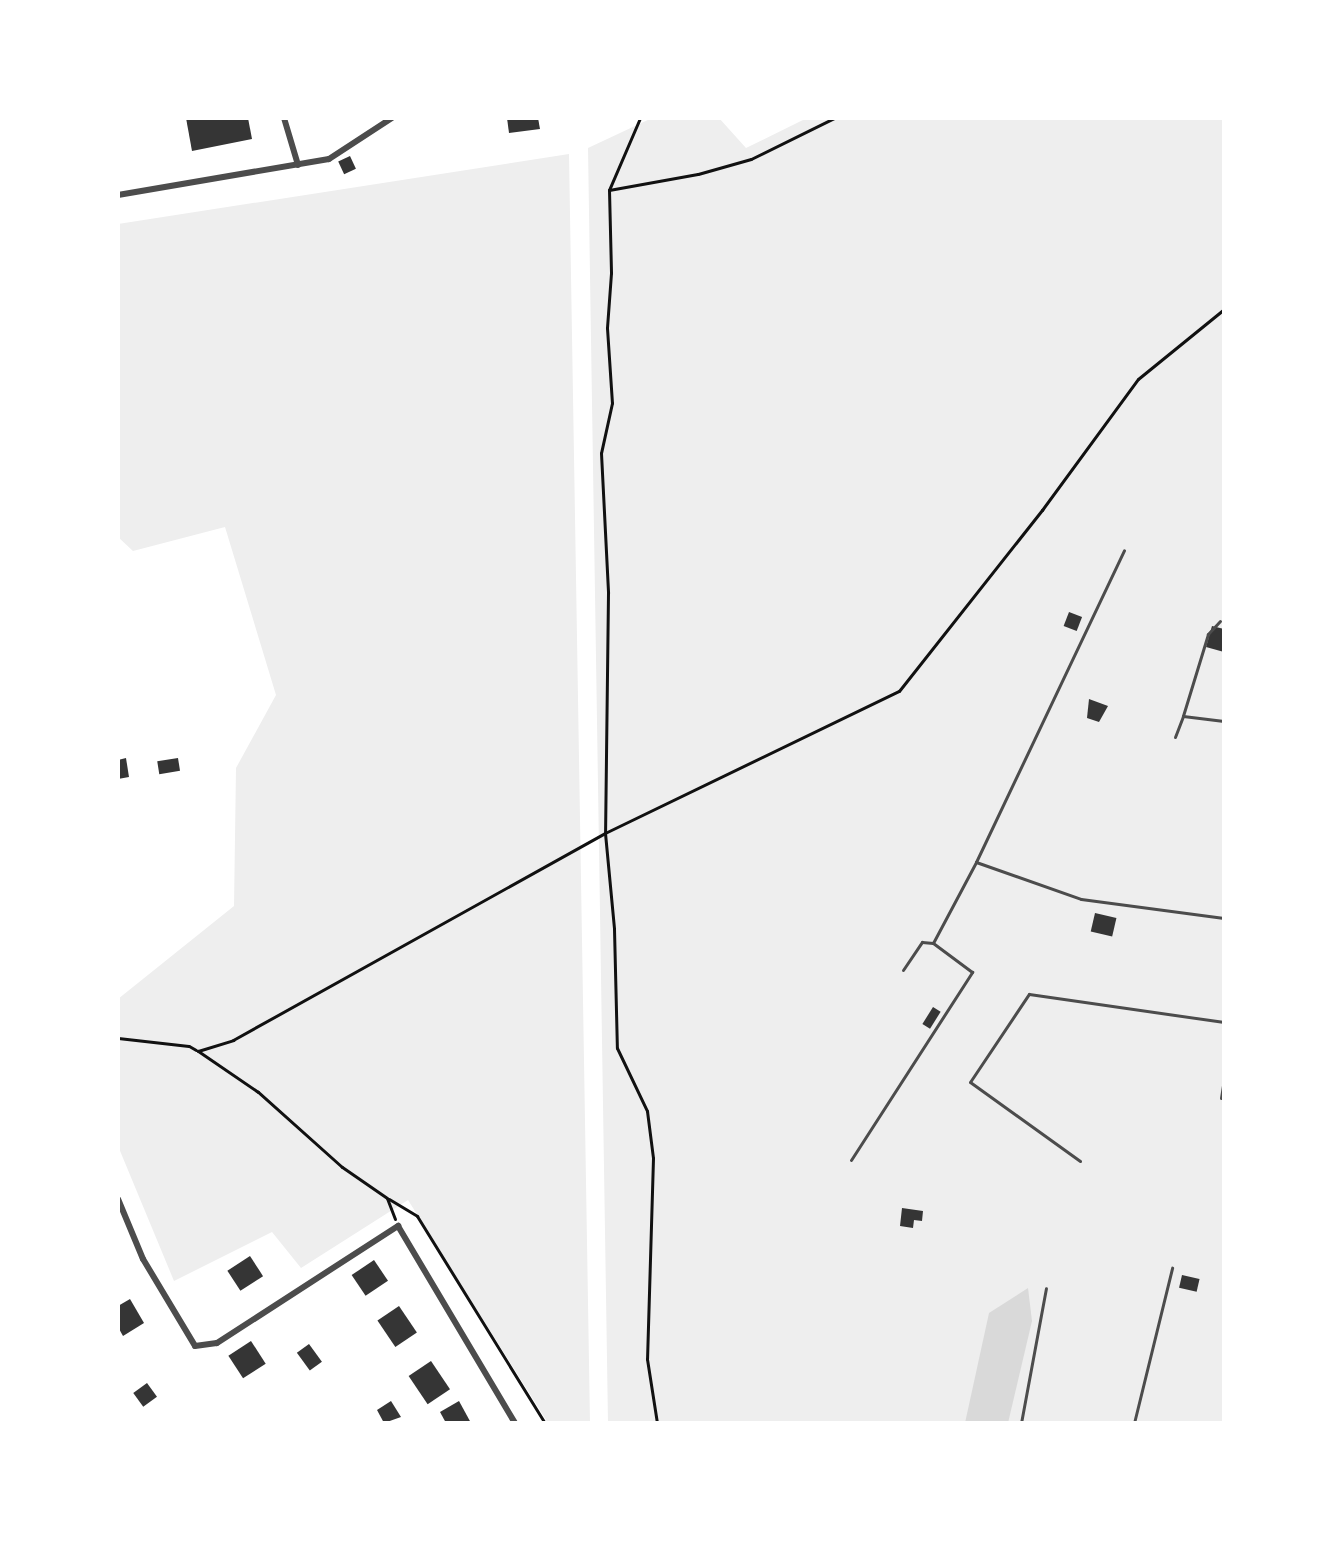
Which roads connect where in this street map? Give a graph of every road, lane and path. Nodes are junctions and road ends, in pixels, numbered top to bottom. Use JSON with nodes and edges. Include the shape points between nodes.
{"nodes":[{"id":1,"x":284,"y":118,"type":"edge"},
{"id":2,"x":392,"y":118,"type":"edge"},
{"id":3,"x":640,"y":118,"type":"edge"},
{"id":4,"x":834,"y":118,"type":"edge"},
{"id":5,"x":298,"y":165,"type":"junction"},
{"id":6,"x":609,"y":190,"type":"junction"},
{"id":7,"x":118,"y":195,"type":"edge"},
{"id":8,"x":1224,"y":309,"type":"edge"},
{"id":9,"x":1124,"y":550,"type":"dead end"},
{"id":10,"x":1220,"y":621,"type":"dead end"},
{"id":11,"x":1183,"y":716,"type":"junction"},
{"id":12,"x":1224,"y":721,"type":"edge"},
{"id":13,"x":1175,"y":737,"type":"dead end"},
{"id":14,"x":605,"y":833,"type":"junction"},
{"id":15,"x":976,"y":862,"type":"junction"},
{"id":16,"x":1224,"y":918,"type":"edge"},
{"id":17,"x":933,"y":943,"type":"junction"},
{"id":18,"x":903,"y":970,"type":"dead end"},
{"id":19,"x":1224,"y":1022,"type":"edge"},
{"id":20,"x":118,"y":1038,"type":"edge"},
{"id":21,"x":198,"y":1051,"type":"junction"},
{"id":22,"x":1224,"y":1078,"type":"edge"},
{"id":23,"x":1221,"y":1098,"type":"dead end"},
{"id":24,"x":851,"y":1160,"type":"dead end"},
{"id":25,"x":1080,"y":1161,"type":"dead end"},
{"id":26,"x":387,"y":1198,"type":"junction"},
{"id":27,"x":118,"y":1199,"type":"edge"},
{"id":28,"x":398,"y":1226,"type":"junction"},
{"id":29,"x":1172,"y":1268,"type":"dead end"},
{"id":30,"x":1046,"y":1288,"type":"dead end"},
{"id":31,"x":515,"y":1423,"type":"edge"},
{"id":32,"x":545,"y":1423,"type":"edge"},
{"id":33,"x":657,"y":1423,"type":"edge"},
{"id":34,"x":1021,"y":1423,"type":"edge"},
{"id":35,"x":1134,"y":1423,"type":"edge"}],
"edges":[{"from":1,"to":5,"type":"street"},
{"from":2,"to":5,"type":"street","via":[[329,159]]},
{"from":3,"to":6,"type":"path"},
{"from":4,"to":6,"type":"path","via":[[751,159]]},
{"from":5,"to":7,"type":"street"},
{"from":6,"to":14,"type":"path","via":[[612,403],[601,453],[608,593]]},
{"from":8,"to":14,"type":"path","via":[[1138,379],[899,691]]},
{"from":9,"to":15,"type":"lane"},
{"from":10,"to":11,"type":"lane","via":[[1208,634]]},
{"from":11,"to":12,"type":"lane"},
{"from":11,"to":13,"type":"lane"},
{"from":14,"to":21,"type":"path","via":[[233,1040]]},
{"from":14,"to":33,"type":"path","via":[[617,1048],[647,1111],[653,1158],[647,1359]]},
{"from":15,"to":16,"type":"lane","via":[[1081,899]]},
{"from":15,"to":17,"type":"lane"},
{"from":17,"to":18,"type":"lane","via":[[922,942]]},
{"from":17,"to":24,"type":"lane","via":[[972,972]]},
{"from":19,"to":25,"type":"lane","via":[[1029,994],[970,1082]]},
{"from":20,"to":21,"type":"path"},
{"from":21,"to":26,"type":"path","via":[[258,1092],[342,1167]]},
{"from":22,"to":23,"type":"lane"},
{"from":26,"to":28,"type":"path"},
{"from":26,"to":32,"type":"path","via":[[417,1216]]},
{"from":27,"to":28,"type":"street","via":[[143,1259],[195,1346],[217,1343]]},
{"from":28,"to":31,"type":"street"},
{"from":29,"to":35,"type":"lane"},
{"from":30,"to":34,"type":"lane"}]}
